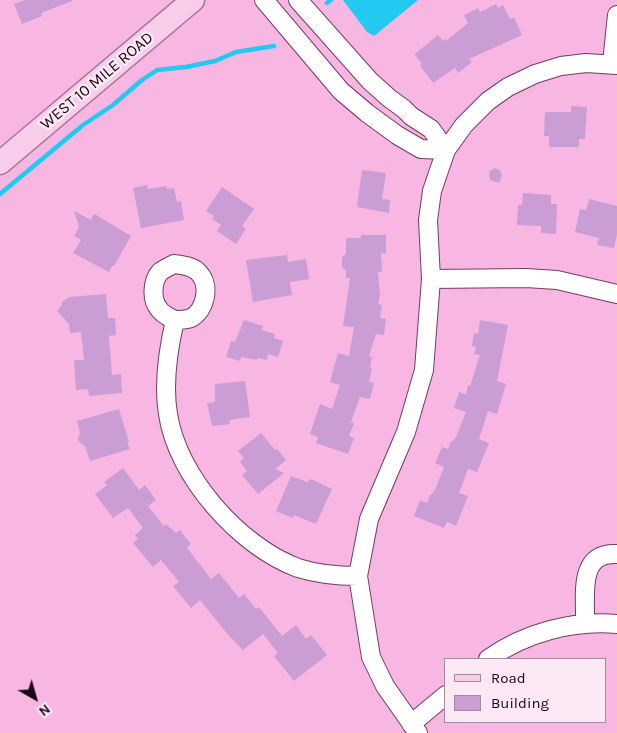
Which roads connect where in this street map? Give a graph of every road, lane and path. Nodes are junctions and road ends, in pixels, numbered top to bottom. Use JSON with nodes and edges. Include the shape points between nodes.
{"nodes":[{"id":1,"x":193,"y":0,"type":"edge"},
{"id":2,"x":264,"y":0,"type":"edge"},
{"id":3,"x":298,"y":0,"type":"edge"},
{"id":4,"x":617,"y":15,"type":"edge"},
{"id":5,"x":324,"y":30,"type":"junction"},
{"id":6,"x":303,"y":47,"type":"junction"},
{"id":7,"x":615,"y":64,"type":"edge"},
{"id":8,"x":446,"y":150,"type":"junction"},
{"id":9,"x":0,"y":163,"type":"edge"},
{"id":10,"x":431,"y":279,"type":"junction"},
{"id":11,"x":617,"y":294,"type":"edge"},
{"id":12,"x":175,"y":320,"type":"dead end"},
{"id":13,"x":617,"y":554,"type":"edge"},
{"id":14,"x":358,"y":576,"type":"junction"},
{"id":15,"x":585,"y":624,"type":"junction"},
{"id":16,"x":617,"y":624,"type":"edge"},
{"id":17,"x":490,"y":658,"type":"edge"},
{"id":18,"x":444,"y":697,"type":"edge"},
{"id":19,"x":414,"y":728,"type":"edge"}],
"edges":[{"from":1,"to":9,"type":"main road","name":"WEST 10 MILE ROAD"},
{"from":2,"to":6,"type":"street"},
{"from":3,"to":5,"type":"street"},
{"from":4,"to":7,"type":"street"},
{"from":5,"to":6,"type":"street"},
{"from":5,"to":8,"type":"street","via":[[389,98],[431,129]]},
{"from":6,"to":8,"type":"street","via":[[341,90],[396,135],[421,149]]},
{"from":7,"to":8,"type":"street","via":[[561,66],[508,87],[470,119]]},
{"from":8,"to":10,"type":"street","via":[[432,191],[428,220]]},
{"from":10,"to":11,"type":"street","via":[[558,280]]},
{"from":10,"to":14,"type":"street","via":[[424,370],[406,432],[369,519]]},
{"from":12,"to":14,"type":"street","via":[[168,357],[167,413],[173,440],[183,463],[200,487],[230,523],[273,556],[298,568],[338,576]]},
{"from":13,"to":15,"type":"street","via":[[602,556],[589,567]]},
{"from":14,"to":19,"type":"street","via":[[371,657],[385,686]]},
{"from":15,"to":16,"type":"street"},
{"from":15,"to":17,"type":"street","via":[[531,637]]},
{"from":18,"to":19,"type":"street"}]}
